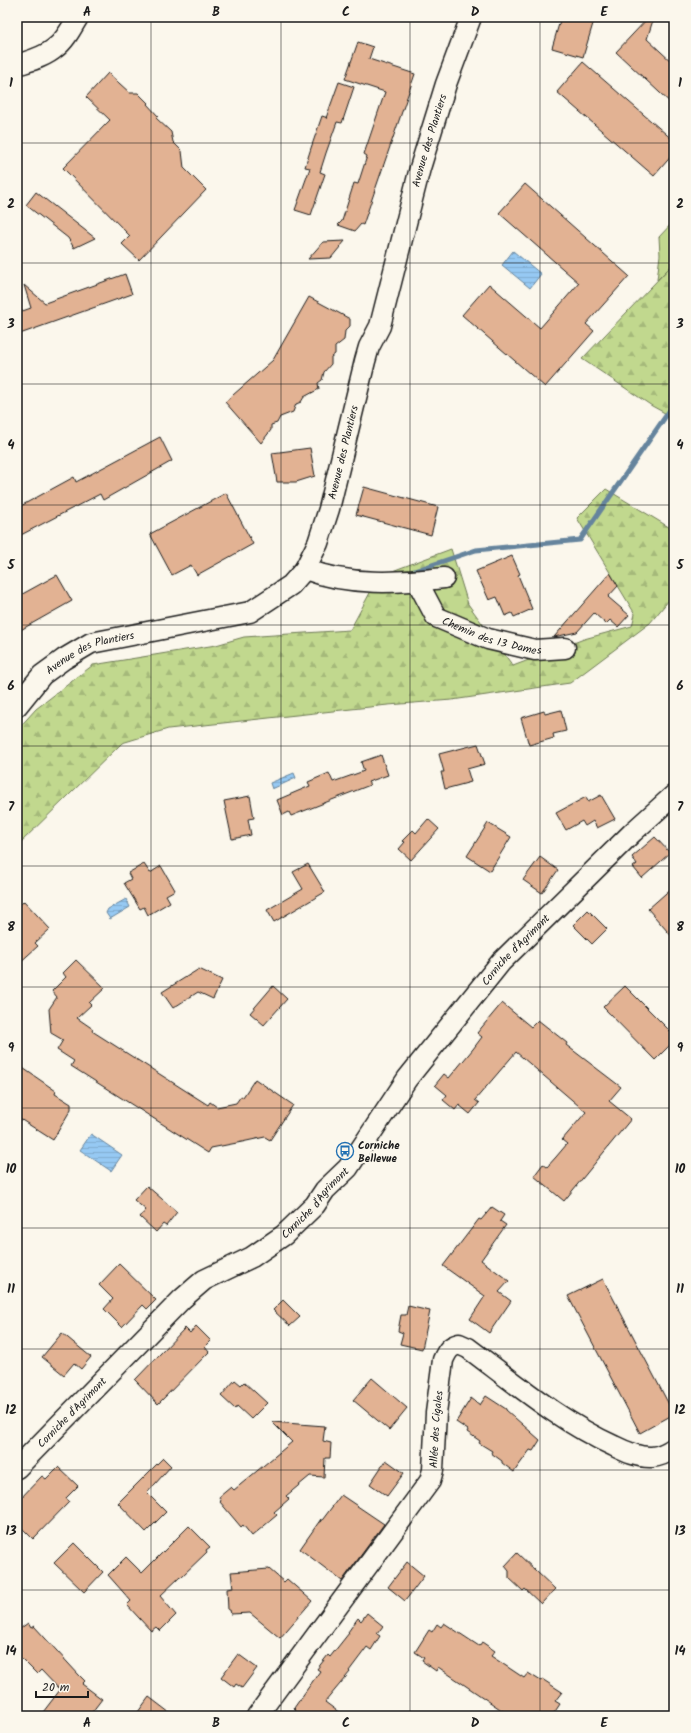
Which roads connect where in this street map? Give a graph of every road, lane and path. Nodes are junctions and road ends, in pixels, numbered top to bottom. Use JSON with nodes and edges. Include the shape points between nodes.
{"nodes":[{"id":1,"x":78,"y":17,"type":"edge"},
{"id":2,"x":471,"y":17,"type":"edge"},
{"id":3,"x":17,"y":65,"type":"edge"},
{"id":4,"x":305,"y":569,"type":"junction"},
{"id":5,"x":444,"y":578,"type":"dead end"},
{"id":6,"x":418,"y":581,"type":"junction"},
{"id":7,"x":565,"y":648,"type":"dead end"},
{"id":8,"x":17,"y":706,"type":"edge"},
{"id":9,"x":674,"y":795,"type":"edge"},
{"id":10,"x":674,"y":1448,"type":"edge"},
{"id":11,"x":17,"y":1468,"type":"edge"},
{"id":12,"x":257,"y":1716,"type":"edge"}],
"edges":[{"from":1,"to":3,"type":"street","via":[[55,49]]},
{"from":2,"to":4,"type":"street","name":"Avenue des Plantiers","via":[[446,84],[420,168],[380,326],[365,361],[329,509],[318,543]]},
{"from":4,"to":6,"type":"street","via":[[338,579],[399,583]]},
{"from":4,"to":8,"type":"street","name":"Avenue des Plantiers","via":[[291,585],[250,612],[91,643],[64,658],[42,675]]},
{"from":5,"to":6,"type":"street"},
{"from":6,"to":7,"type":"street","name":"Chemin des 13 Dames","via":[[436,618],[488,639],[522,647],[535,650]]},
{"from":9,"to":11,"type":"street","name":"Corniche d'Agrimont","via":[[501,962],[407,1079],[348,1168],[325,1190],[315,1206],[284,1235],[252,1257],[204,1280],[182,1298]]},
{"from":10,"to":12,"type":"street","name":"Allée des Cigales","via":[[666,1454],[651,1457],[631,1454],[598,1439],[566,1421],[468,1348],[459,1344],[453,1345],[443,1360],[430,1481]]}]}
